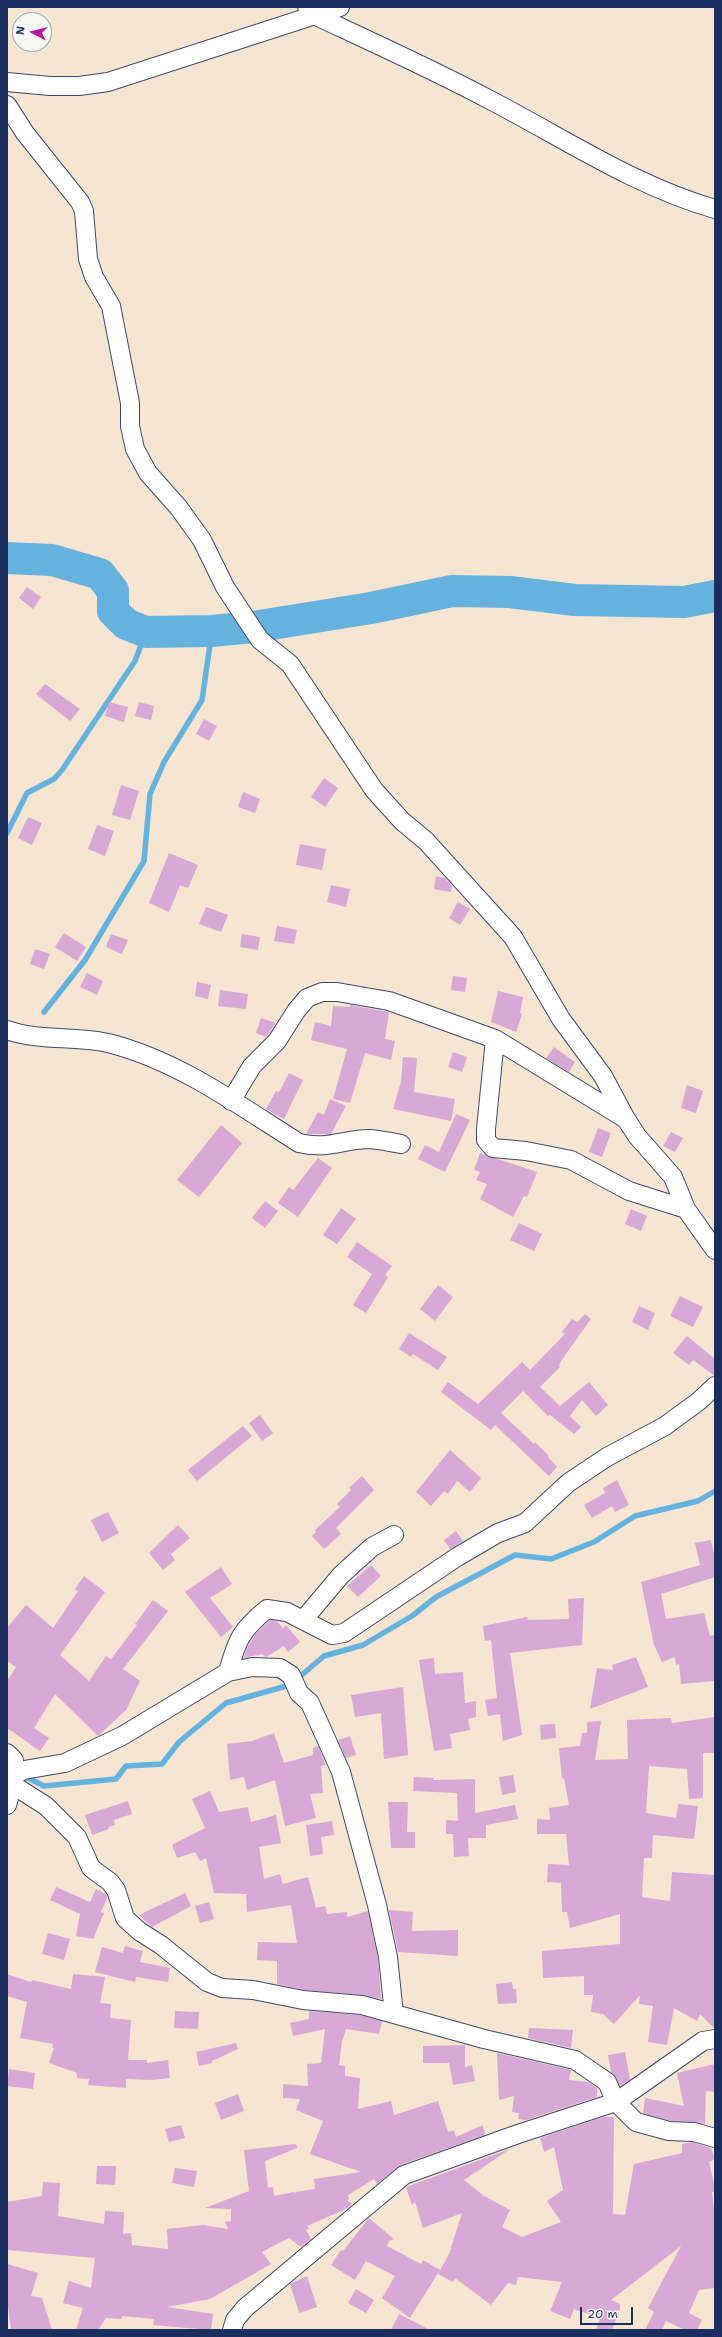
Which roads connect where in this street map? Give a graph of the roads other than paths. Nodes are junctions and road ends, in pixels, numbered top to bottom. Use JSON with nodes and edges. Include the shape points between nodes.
{"nodes":[{"id":1,"x":340,"y":7,"type":"edge"},
{"id":2,"x":311,"y":11,"type":"edge"},
{"id":3,"x":7,"y":82,"type":"edge"},
{"id":4,"x":7,"y":106,"type":"edge"},
{"id":5,"x":715,"y":209,"type":"edge"},
{"id":6,"x":7,"y":1030,"type":"edge"},
{"id":7,"x":495,"y":1039,"type":"junction"},
{"id":8,"x":231,"y":1101,"type":"junction"},
{"id":9,"x":626,"y":1119,"type":"junction"},
{"id":10,"x":401,"y":1144,"type":"dead end"},
{"id":11,"x":686,"y":1209,"type":"junction"},
{"id":12,"x":715,"y":1250,"type":"edge"},
{"id":13,"x":715,"y":1386,"type":"edge"},
{"id":14,"x":394,"y":1536,"type":"dead end"},
{"id":15,"x":304,"y":1619,"type":"junction"},
{"id":16,"x":228,"y":1672,"type":"junction"},
{"id":17,"x":7,"y":1753,"type":"edge"},
{"id":18,"x":12,"y":1778,"type":"edge"},
{"id":19,"x":7,"y":1805,"type":"edge"},
{"id":20,"x":394,"y":2014,"type":"junction"},
{"id":21,"x":715,"y":2039,"type":"edge"},
{"id":22,"x":616,"y":2102,"type":"junction"},
{"id":23,"x":715,"y":2138,"type":"edge"},
{"id":24,"x":232,"y":2330,"type":"edge"}],
"edges":[{"from":1,"to":2,"type":"street"},
{"from":2,"to":3,"type":"street","via":[[108,82],[57,86]]},
{"from":2,"to":5,"type":"street","via":[[491,101],[619,171]]},
{"from":4,"to":9,"type":"street","via":[[25,134],[80,202],[84,211],[88,259],[94,277],[111,306],[130,403],[130,426],[135,449],[148,473],[179,508],[202,540],[225,587],[260,640],[290,664],[374,790],[402,821],[426,841],[513,937],[561,1019],[603,1076]]},
{"from":6,"to":8,"type":"street","via":[[41,1037],[90,1039],[113,1044],[171,1066]]},
{"from":7,"to":8,"type":"street","via":[[389,1001],[322,992],[307,998],[296,1010],[277,1041],[252,1066]]},
{"from":7,"to":9,"type":"street"},
{"from":7,"to":11,"type":"street","via":[[486,1130],[486,1140],[493,1148],[526,1151],[571,1160],[629,1191]]},
{"from":8,"to":10,"type":"street","via":[[299,1143],[330,1146],[370,1139]]},
{"from":9,"to":11,"type":"street","via":[[637,1136],[674,1178]]},
{"from":11,"to":12,"type":"street"},
{"from":13,"to":15,"type":"street","via":[[665,1426],[607,1457],[568,1483],[525,1523],[498,1533],[456,1557],[344,1633],[332,1635]]},
{"from":14,"to":15,"type":"street","via":[[372,1547],[341,1575]]},
{"from":15,"to":16,"type":"street","via":[[288,1612],[267,1609],[248,1625],[236,1645]]},
{"from":16,"to":18,"type":"street","via":[[122,1736],[65,1763],[24,1770]]},
{"from":16,"to":20,"type":"street","via":[[252,1667],[280,1668],[291,1675],[299,1693],[310,1704],[326,1733],[341,1772],[381,1928],[388,1957]]},
{"from":17,"to":18,"type":"street","via":[[14,1760]]},
{"from":18,"to":19,"type":"street"},
{"from":18,"to":20,"type":"street","via":[[46,1806],[77,1837],[91,1868],[110,1882],[116,1890],[126,1918],[139,1931],[207,1982],[222,1988],[258,1991],[303,2000],[362,2005]]},
{"from":20,"to":22,"type":"street","via":[[575,2060],[607,2082]]},
{"from":21,"to":22,"type":"street","via":[[703,2041]]},
{"from":22,"to":23,"type":"street","via":[[636,2122],[669,2131],[694,2132]]},
{"from":22,"to":24,"type":"street","via":[[404,2175],[245,2308],[235,2320]]}]}
